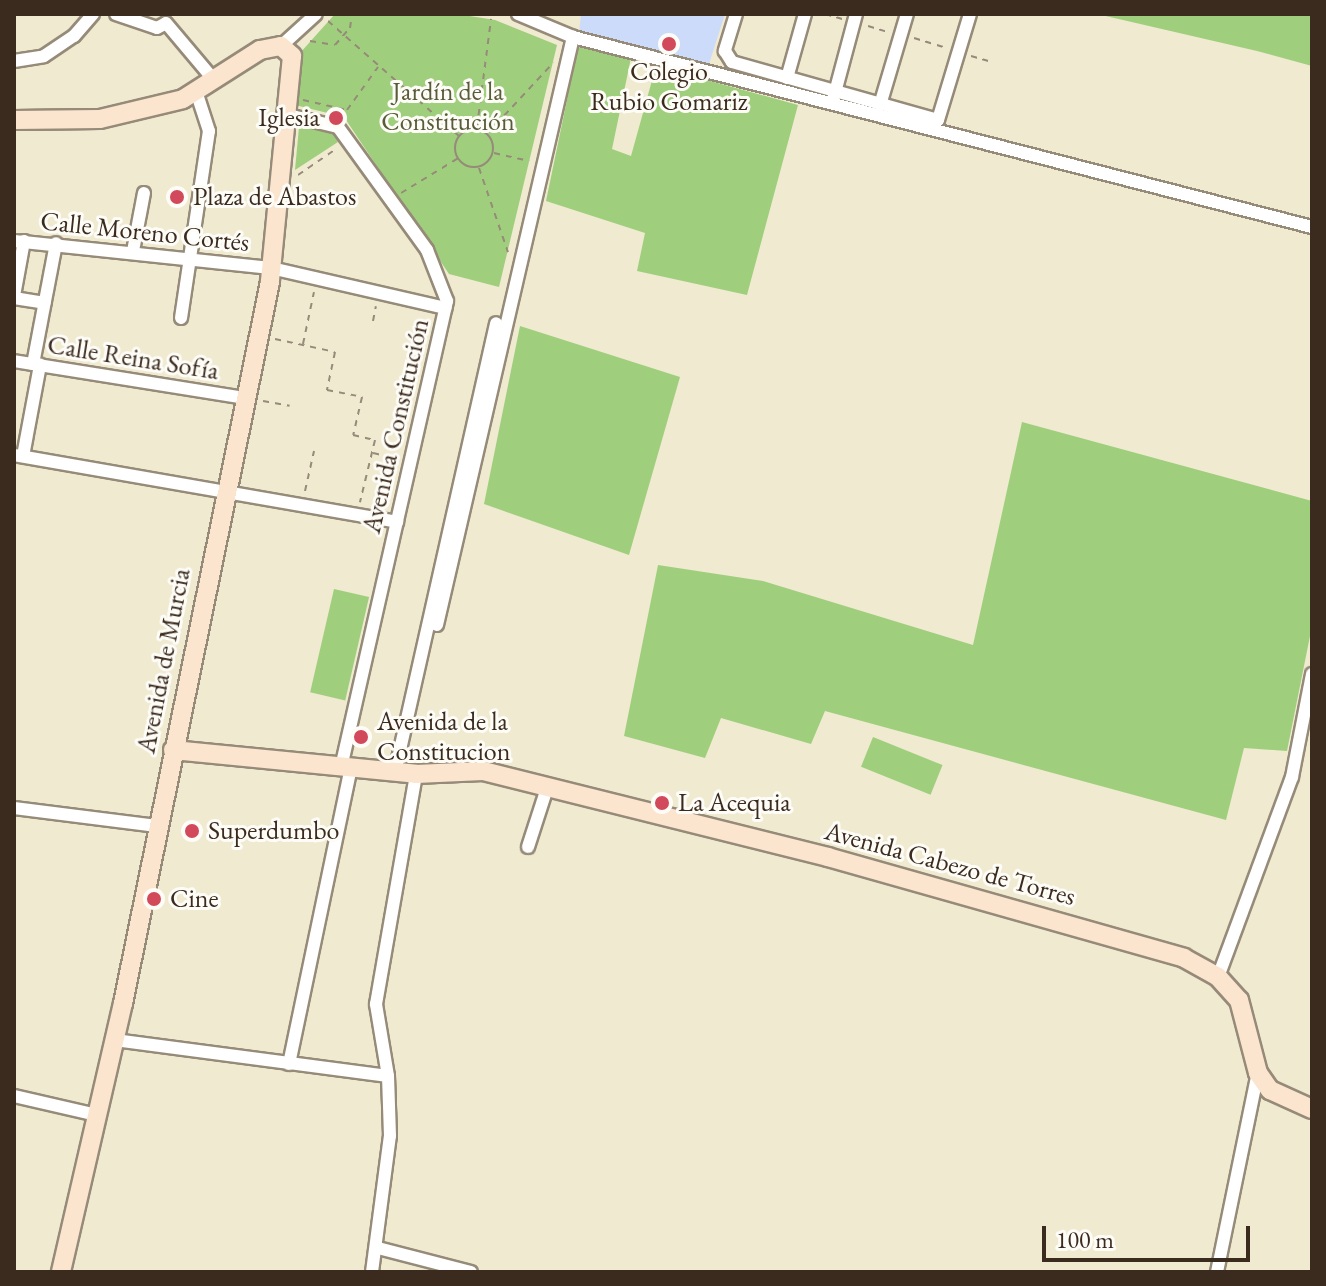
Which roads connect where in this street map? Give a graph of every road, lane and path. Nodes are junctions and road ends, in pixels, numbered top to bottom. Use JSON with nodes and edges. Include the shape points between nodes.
{"nodes":[{"id":1,"x":93,"y":14,"type":"edge"},
{"id":2,"x":118,"y":14,"type":"edge"},
{"id":3,"x":316,"y":14,"type":"edge"},
{"id":4,"x":352,"y":14,"type":"edge"},
{"id":5,"x":518,"y":14,"type":"edge"},
{"id":6,"x":554,"y":14,"type":"edge"},
{"id":7,"x":736,"y":14,"type":"edge"},
{"id":8,"x":805,"y":14,"type":"edge"},
{"id":9,"x":856,"y":14,"type":"edge"},
{"id":10,"x":907,"y":14,"type":"edge"},
{"id":11,"x":970,"y":14,"type":"edge"},
{"id":12,"x":169,"y":19,"type":"edge"},
{"id":13,"x":491,"y":19,"type":"dead end"},
{"id":14,"x":328,"y":21,"type":"dead end"},
{"id":15,"x":550,"y":28,"type":"junction"},
{"id":16,"x":345,"y":36,"type":"junction"},
{"id":17,"x":573,"y":37,"type":"junction"},
{"id":18,"x":310,"y":41,"type":"dead end"},
{"id":19,"x":287,"y":51,"type":"junction"},
{"id":20,"x":14,"y":61,"type":"edge"},
{"id":21,"x":553,"y":63,"type":"dead end"},
{"id":22,"x":379,"y":66,"type":"junction"},
{"id":23,"x":787,"y":78,"type":"junction"},
{"id":24,"x":214,"y":80,"type":"junction"},
{"id":25,"x":196,"y":91,"type":"junction"},
{"id":26,"x":833,"y":97,"type":"junction"},
{"id":27,"x":880,"y":105,"type":"junction"},
{"id":28,"x":292,"y":107,"type":"junction"},
{"id":29,"x":14,"y":120,"type":"edge"},
{"id":30,"x":477,"y":129,"type":"junction"},
{"id":31,"x":487,"y":134,"type":"junction"},
{"id":32,"x":459,"y":136,"type":"junction"},
{"id":33,"x":348,"y":141,"type":"junction"},
{"id":34,"x":493,"y":153,"type":"junction"},
{"id":35,"x":458,"y":158,"type":"junction"},
{"id":36,"x":529,"y":161,"type":"dead end"},
{"id":37,"x":479,"y":167,"type":"junction"},
{"id":38,"x":281,"y":187,"type":"junction"},
{"id":39,"x":144,"y":193,"type":"dead end"},
{"id":40,"x":391,"y":200,"type":"junction"},
{"id":41,"x":1312,"y":227,"type":"edge"},
{"id":42,"x":19,"y":241,"type":"edge"},
{"id":43,"x":56,"y":243,"type":"junction"},
{"id":44,"x":133,"y":251,"type":"junction"},
{"id":45,"x":508,"y":252,"type":"dead end"},
{"id":46,"x":192,"y":258,"type":"junction"},
{"id":47,"x":271,"y":268,"type":"junction"},
{"id":48,"x":317,"y":279,"type":"junction"},
{"id":49,"x":378,"y":293,"type":"junction"},
{"id":50,"x":14,"y":297,"type":"edge"},
{"id":51,"x":45,"y":303,"type":"junction"},
{"id":52,"x":445,"y":308,"type":"junction"},
{"id":53,"x":181,"y":318,"type":"dead end"},
{"id":54,"x":373,"y":321,"type":"dead end"},
{"id":55,"x":496,"y":323,"type":"dead end"},
{"id":56,"x":259,"y":335,"type":"junction"},
{"id":57,"x":303,"y":345,"type":"junction"},
{"id":58,"x":14,"y":362,"type":"edge"},
{"id":59,"x":37,"y":364,"type":"junction"},
{"id":60,"x":246,"y":398,"type":"junction"},
{"id":61,"x":290,"y":406,"type":"dead end"},
{"id":62,"x":314,"y":451,"type":"dead end"},
{"id":63,"x":372,"y":453,"type":"junction"},
{"id":64,"x":18,"y":455,"type":"edge"},
{"id":65,"x":410,"y":461,"type":"junction"},
{"id":66,"x":226,"y":490,"type":"junction"},
{"id":67,"x":302,"y":504,"type":"junction"},
{"id":68,"x":357,"y":515,"type":"junction"},
{"id":69,"x":397,"y":522,"type":"junction"},
{"id":70,"x":437,"y":625,"type":"dead end"},
{"id":71,"x":1312,"y":674,"type":"edge"},
{"id":72,"x":173,"y":750,"type":"junction"},
{"id":73,"x":346,"y":767,"type":"junction"},
{"id":74,"x":395,"y":772,"type":"junction"},
{"id":75,"x":416,"y":774,"type":"junction"},
{"id":76,"x":548,"y":785,"type":"junction"},
{"id":77,"x":14,"y":808,"type":"edge"},
{"id":78,"x":157,"y":826,"type":"junction"},
{"id":79,"x":528,"y":847,"type":"dead end"},
{"id":80,"x":1218,"y":977,"type":"junction"},
{"id":81,"x":115,"y":1040,"type":"junction"},
{"id":82,"x":289,"y":1064,"type":"junction"},
{"id":83,"x":1258,"y":1073,"type":"junction"},
{"id":84,"x":388,"y":1076,"type":"junction"},
{"id":85,"x":14,"y":1096,"type":"edge"},
{"id":86,"x":1312,"y":1109,"type":"edge"},
{"id":87,"x":97,"y":1115,"type":"junction"},
{"id":88,"x":378,"y":1248,"type":"junction"},
{"id":89,"x":61,"y":1272,"type":"edge"},
{"id":90,"x":372,"y":1272,"type":"edge"},
{"id":91,"x":471,"y":1272,"type":"edge"},
{"id":92,"x":1217,"y":1272,"type":"edge"}],
"edges":[{"from":1,"to":20,"type":"street","via":[[74,36],[44,56]]},
{"from":2,"to":12,"type":"street","via":[[157,28]]},
{"from":3,"to":19,"type":"street"},
{"from":4,"to":16,"type":"path"},
{"from":5,"to":15,"type":"street"},
{"from":6,"to":15,"type":"street"},
{"from":7,"to":23,"type":"street","via":[[725,51],[732,62]]},
{"from":8,"to":23,"type":"street"},
{"from":9,"to":26,"type":"street"},
{"from":10,"to":27,"type":"street"},
{"from":11,"to":27,"type":"street","via":[[938,120]]},
{"from":12,"to":24,"type":"street"},
{"from":13,"to":30,"type":"path"},
{"from":14,"to":16,"type":"path"},
{"from":15,"to":17,"type":"street"},
{"from":16,"to":18,"type":"path","via":[[335,45]]},
{"from":16,"to":22,"type":"path"},
{"from":17,"to":26,"type":"street"},
{"from":17,"to":70,"type":"street"},
{"from":19,"to":24,"type":"street","via":[[260,50]]},
{"from":19,"to":28,"type":"street","name":"Avenida de Murcia"},
{"from":21,"to":31,"type":"path"},
{"from":22,"to":28,"type":"path","via":[[347,110]]},
{"from":22,"to":32,"type":"path"},
{"from":23,"to":26,"type":"street"},
{"from":24,"to":25,"type":"street"},
{"from":25,"to":29,"type":"street","via":[[183,99],[100,119]]},
{"from":25,"to":46,"type":"street","via":[[209,131]]},
{"from":26,"to":27,"type":"street"},
{"from":26,"to":41,"type":"street"},
{"from":28,"to":33,"type":"street","name":"Avenida Constitución","via":[[338,127]]},
{"from":28,"to":38,"type":"street","name":"Avenida de Murcia"},
{"from":30,"to":31,"type":"path"},
{"from":30,"to":32,"type":"path"},
{"from":31,"to":34,"type":"path"},
{"from":32,"to":35,"type":"path"},
{"from":33,"to":38,"type":"path"},
{"from":33,"to":40,"type":"street","name":"Avenida Constitución"},
{"from":34,"to":36,"type":"path"},
{"from":34,"to":37,"type":"path"},
{"from":35,"to":37,"type":"path"},
{"from":35,"to":40,"type":"path"},
{"from":37,"to":45,"type":"path"},
{"from":38,"to":47,"type":"street","name":"Avenida de Murcia"},
{"from":39,"to":44,"type":"street"},
{"from":40,"to":52,"type":"street","name":"Avenida Constitución","via":[[427,250]]},
{"from":42,"to":43,"type":"street","name":"Calle Moreno Cortés"},
{"from":42,"to":50,"type":"street"},
{"from":43,"to":44,"type":"street","name":"Calle Moreno Cortés"},
{"from":43,"to":51,"type":"street"},
{"from":44,"to":46,"type":"street","name":"Calle Moreno Cortés"},
{"from":46,"to":47,"type":"street","name":"Calle Moreno Cortés"},
{"from":46,"to":53,"type":"street"},
{"from":47,"to":48,"type":"street","name":"Calle Moreno Cortés"},
{"from":47,"to":56,"type":"street","name":"Avenida de Murcia"},
{"from":48,"to":49,"type":"street","name":"Calle Moreno Cortés"},
{"from":48,"to":57,"type":"path"},
{"from":49,"to":52,"type":"street","name":"Calle Moreno Cortés"},
{"from":49,"to":54,"type":"path"},
{"from":50,"to":51,"type":"street"},
{"from":51,"to":59,"type":"street"},
{"from":52,"to":65,"type":"street","name":"Avenida Constitución"},
{"from":55,"to":74,"type":"street"},
{"from":56,"to":57,"type":"path"},
{"from":56,"to":60,"type":"street","name":"Avenida de Murcia"},
{"from":57,"to":63,"type":"path","via":[[335,352],[327,390],[362,397],[353,435],[375,440]]},
{"from":58,"to":59,"type":"street","name":"Calle Reina Sofía"},
{"from":59,"to":60,"type":"street","name":"Calle Reina Sofía"},
{"from":59,"to":64,"type":"street"},
{"from":60,"to":61,"type":"path"},
{"from":60,"to":66,"type":"street","name":"Avenida de Murcia"},
{"from":62,"to":67,"type":"path"},
{"from":63,"to":65,"type":"path"},
{"from":63,"to":68,"type":"path"},
{"from":64,"to":66,"type":"street"},
{"from":65,"to":69,"type":"street","name":"Avenida Constitución"},
{"from":66,"to":67,"type":"street"},
{"from":66,"to":72,"type":"street","name":"Avenida de Murcia"},
{"from":67,"to":68,"type":"street"},
{"from":68,"to":69,"type":"street"},
{"from":69,"to":73,"type":"street","name":"Avenida Constitución"},
{"from":71,"to":80,"type":"street","via":[[1292,777]]},
{"from":72,"to":73,"type":"street","name":"Avenida Cabezo de Torres"},
{"from":72,"to":78,"type":"street","name":"Avenida de Murcia"},
{"from":73,"to":74,"type":"street","name":"Avenida Cabezo de Torres"},
{"from":73,"to":82,"type":"street","name":"Avenida Constitución"},
{"from":74,"to":75,"type":"street","name":"Avenida Cabezo de Torres"},
{"from":75,"to":76,"type":"street","name":"Avenida Cabezo de Torres","via":[[483,771]]},
{"from":75,"to":84,"type":"street","via":[[376,1004]]},
{"from":76,"to":79,"type":"street"},
{"from":76,"to":80,"type":"street","name":"Avenida Cabezo de Torres","via":[[1047,916],[1184,958]]},
{"from":77,"to":78,"type":"street"},
{"from":78,"to":81,"type":"street","name":"Avenida de Murcia"},
{"from":80,"to":83,"type":"street","name":"Avenida Cabezo de Torres","via":[[1239,1000]]},
{"from":81,"to":82,"type":"street"},
{"from":81,"to":87,"type":"street","name":"Avenida de Murcia"},
{"from":82,"to":84,"type":"street"},
{"from":83,"to":86,"type":"street","via":[[1270,1090]]},
{"from":83,"to":92,"type":"street"},
{"from":84,"to":88,"type":"street","via":[[390,1136]]},
{"from":85,"to":87,"type":"street"},
{"from":87,"to":89,"type":"street","name":"Avenida de Murcia"},
{"from":88,"to":90,"type":"street"},
{"from":88,"to":91,"type":"street"}]}
